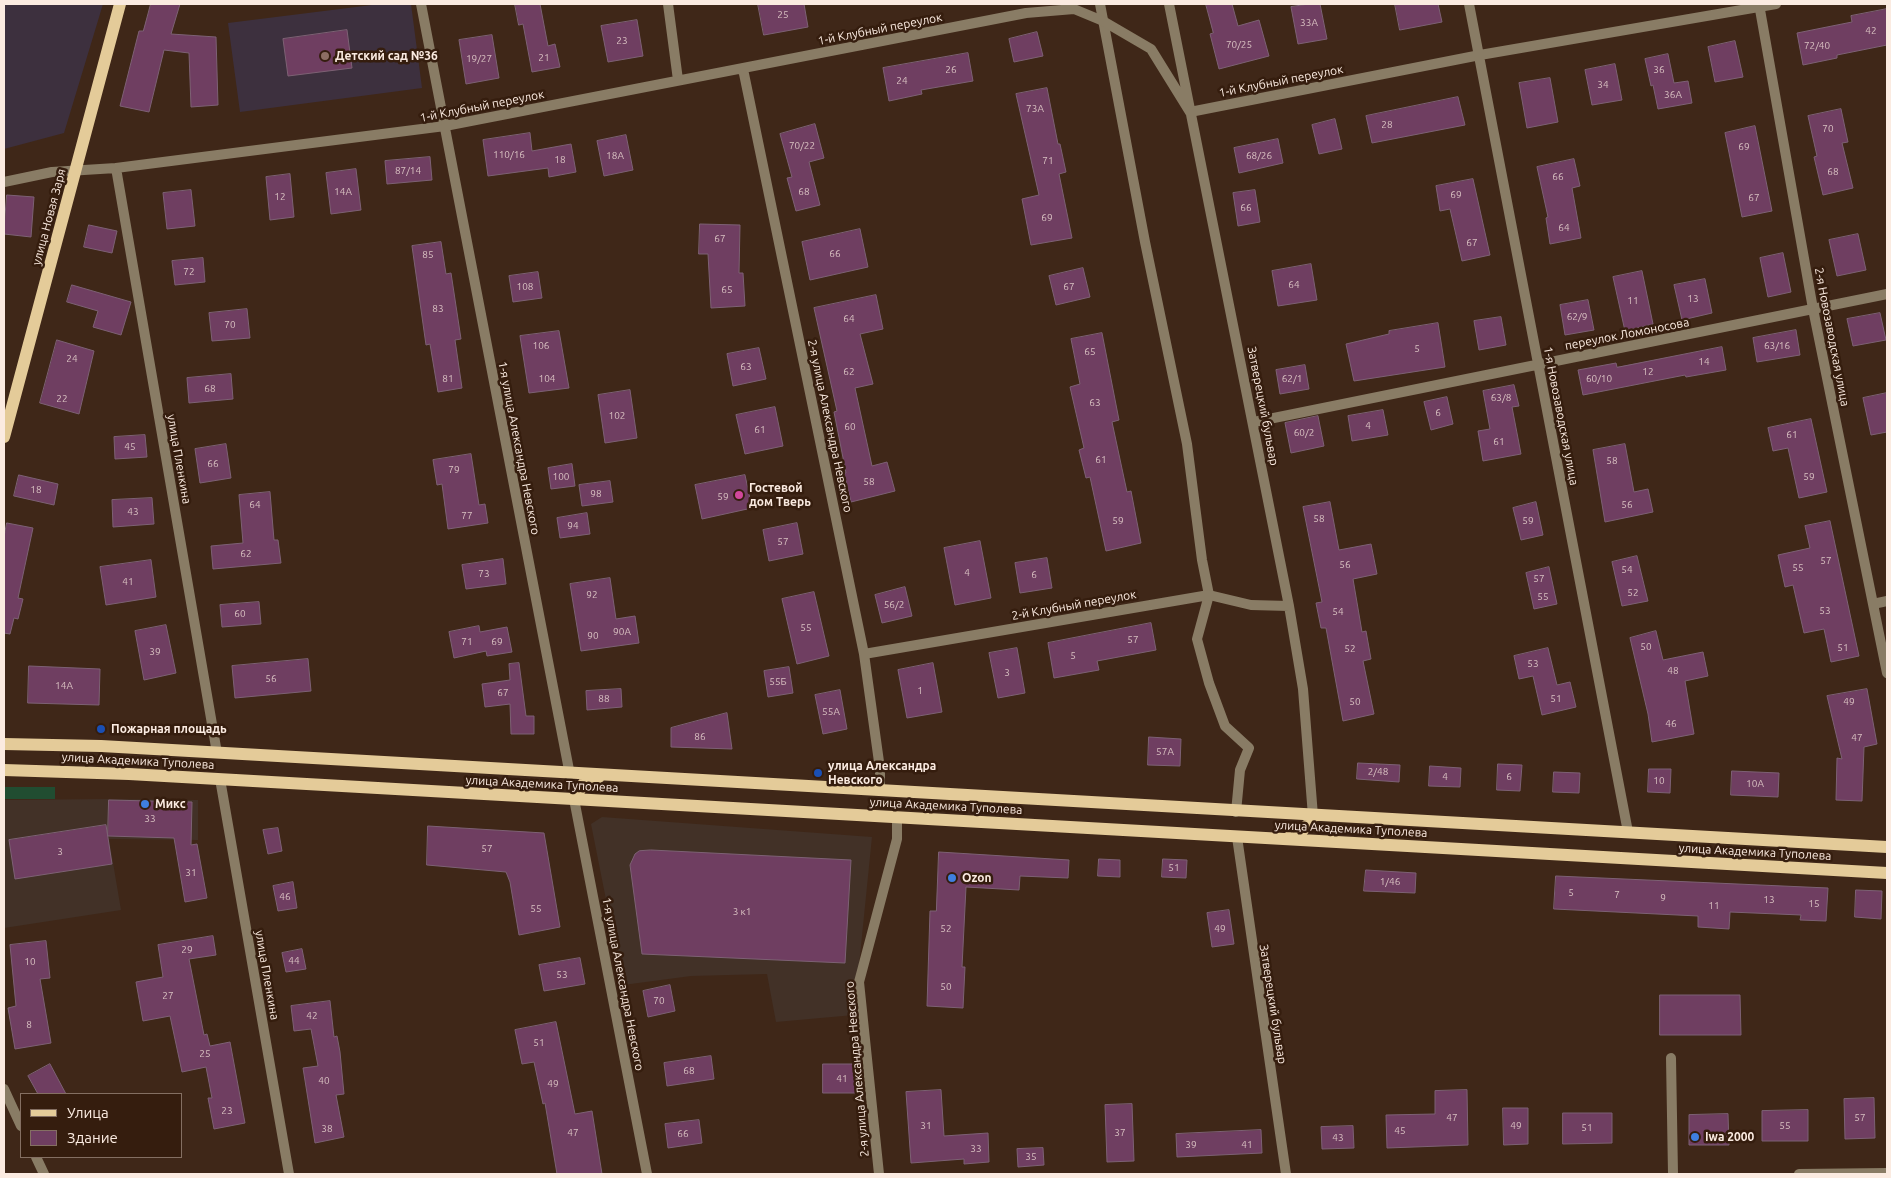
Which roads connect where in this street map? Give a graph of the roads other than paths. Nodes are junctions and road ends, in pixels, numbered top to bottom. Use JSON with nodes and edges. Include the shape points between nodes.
{"nodes":[{"id":1,"x":120,"y":4,"type":"edge"},
{"id":2,"x":421,"y":4,"type":"edge"},
{"id":3,"x":668,"y":4,"type":"edge"},
{"id":4,"x":1100,"y":4,"type":"edge"},
{"id":5,"x":1169,"y":4,"type":"edge"},
{"id":6,"x":1469,"y":4,"type":"edge"},
{"id":7,"x":1776,"y":4,"type":"edge"},
{"id":8,"x":1760,"y":5,"type":"edge"},
{"id":9,"x":1103,"y":21,"type":"junction"},
{"id":10,"x":1480,"y":55,"type":"junction"},
{"id":11,"x":743,"y":69,"type":"junction"},
{"id":12,"x":678,"y":80,"type":"junction"},
{"id":13,"x":1190,"y":112,"type":"junction"},
{"id":14,"x":445,"y":126,"type":"junction"},
{"id":15,"x":116,"y":168,"type":"junction"},
{"id":16,"x":76,"y":170,"type":"junction"},
{"id":17,"x":4,"y":182,"type":"edge"},
{"id":18,"x":1887,"y":294,"type":"edge"},
{"id":19,"x":1813,"y":309,"type":"junction"},
{"id":20,"x":1539,"y":365,"type":"junction"},
{"id":21,"x":1254,"y":422,"type":"junction"},
{"id":22,"x":4,"y":437,"type":"edge"},
{"id":23,"x":1209,"y":595,"type":"junction"},
{"id":24,"x":1887,"y":601,"type":"edge"},
{"id":25,"x":1873,"y":604,"type":"junction"},
{"id":26,"x":1289,"y":606,"type":"junction"},
{"id":27,"x":864,"y":654,"type":"junction"},
{"id":28,"x":1887,"y":673,"type":"edge"},
{"id":29,"x":4,"y":744,"type":"edge"},
{"id":30,"x":217,"y":753,"type":"junction"},
{"id":31,"x":4,"y":770,"type":"edge"},
{"id":32,"x":570,"y":775,"type":"junction"},
{"id":33,"x":602,"y":776,"type":"junction"},
{"id":34,"x":220,"y":779,"type":"junction"},
{"id":35,"x":880,"y":791,"type":"junction"},
{"id":36,"x":574,"y":799,"type":"junction"},
{"id":37,"x":1236,"y":812,"type":"junction"},
{"id":38,"x":1313,"y":816,"type":"junction"},
{"id":39,"x":897,"y":817,"type":"junction"},
{"id":40,"x":1628,"y":832,"type":"junction"},
{"id":41,"x":1237,"y":836,"type":"junction"},
{"id":42,"x":1283,"y":839,"type":"junction"},
{"id":43,"x":1887,"y":847,"type":"edge"},
{"id":44,"x":1886,"y":873,"type":"edge"},
{"id":45,"x":1671,"y":1058,"type":"dead end"},
{"id":46,"x":4,"y":1089,"type":"edge"},
{"id":47,"x":20,"y":1124,"type":"edge"},
{"id":48,"x":36,"y":1158,"type":"edge"},
{"id":49,"x":1887,"y":1173,"type":"edge"},
{"id":50,"x":44,"y":1174,"type":"edge"},
{"id":51,"x":289,"y":1174,"type":"edge"},
{"id":52,"x":647,"y":1174,"type":"edge"},
{"id":53,"x":879,"y":1174,"type":"edge"},
{"id":54,"x":1286,"y":1174,"type":"edge"},
{"id":55,"x":1673,"y":1174,"type":"edge"},
{"id":56,"x":1800,"y":1174,"type":"edge"}],
"edges":[{"from":1,"to":16,"type":"main road","name":"улица Новая Заря"},
{"from":2,"to":14,"type":"street","name":"1-я улица Александра Невского"},
{"from":3,"to":12,"type":"street"},
{"from":4,"to":9,"type":"street"},
{"from":5,"to":13,"type":"street","name":"Затверецкий бульвар"},
{"from":6,"to":10,"type":"street","name":"1-я Новозаводская улица"},
{"from":7,"to":8,"type":"street","name":"1-й Клубный переулок"},
{"from":8,"to":10,"type":"street","name":"1-й Клубный переулок"},
{"from":8,"to":19,"type":"street","name":"2-я Новозаводская улица"},
{"from":9,"to":11,"type":"street","name":"1-й Клубный переулок","via":[[1074,9],[1026,13]]},
{"from":9,"to":13,"type":"street","name":"1-й Клубный переулок","via":[[1151,49]]},
{"from":9,"to":23,"type":"street","via":[[1187,444]]},
{"from":10,"to":13,"type":"street","name":"1-й Клубный переулок"},
{"from":10,"to":20,"type":"street","name":"1-я Новозаводская улица"},
{"from":11,"to":12,"type":"street","name":"1-й Клубный переулок"},
{"from":11,"to":27,"type":"street","name":"2-я улица Александра Невского"},
{"from":12,"to":14,"type":"street","name":"1-й Клубный переулок"},
{"from":13,"to":21,"type":"street","name":"Затверецкий бульвар"},
{"from":14,"to":15,"type":"street","name":"1-й Клубный переулок"},
{"from":14,"to":32,"type":"street","name":"1-я улица Александра Невского"},
{"from":15,"to":16,"type":"street","name":"1-й Клубный переулок"},
{"from":15,"to":30,"type":"street","name":"улица Пленкина"},
{"from":16,"to":17,"type":"street","name":"1-й Клубный переулок"},
{"from":16,"to":22,"type":"main road","name":"улица Новая Заря"},
{"from":18,"to":19,"type":"street","name":"переулок Ломоносова"},
{"from":19,"to":20,"type":"street","name":"переулок Ломоносова"},
{"from":19,"to":25,"type":"street","name":"2-я Новозаводская улица"},
{"from":20,"to":21,"type":"street","name":"переулок Ломоносова"},
{"from":20,"to":40,"type":"street","name":"1-я Новозаводская улица"},
{"from":21,"to":26,"type":"street","name":"Затверецкий бульвар"},
{"from":23,"to":26,"type":"street","name":"2-й Клубный переулок","via":[[1251,605]]},
{"from":23,"to":27,"type":"street","name":"2-й Клубный переулок"},
{"from":23,"to":37,"type":"street","via":[[1196,638],[1226,726],[1249,748],[1240,770]]},
{"from":24,"to":25,"type":"street"},
{"from":25,"to":28,"type":"street","name":"2-я Новозаводская улица"},
{"from":26,"to":38,"type":"street","name":"Затверецкий бульвар","via":[[1303,689]]},
{"from":27,"to":35,"type":"street","name":"2-я улица Александра Невского","via":[[880,769]]},
{"from":29,"to":30,"type":"main road","name":"улица Академика Туполева"},
{"from":30,"to":32,"type":"main road","name":"улица Академика Туполева"},
{"from":31,"to":34,"type":"main road","name":"улица Академика Туполева"},
{"from":32,"to":33,"type":"main road","name":"улица Академика Туполева"},
{"from":33,"to":35,"type":"main road","name":"улица Академика Туполева"},
{"from":33,"to":36,"type":"main road","via":[[584,783]]},
{"from":34,"to":36,"type":"main road","name":"улица Академика Туполева"},
{"from":34,"to":51,"type":"street","name":"улица Пленкина"},
{"from":35,"to":37,"type":"main road","name":"улица Академика Туполева"},
{"from":36,"to":39,"type":"main road","name":"улица Академика Туполева"},
{"from":36,"to":52,"type":"street","name":"1-я улица Александра Невского"},
{"from":37,"to":38,"type":"main road","name":"улица Академика Туполева"},
{"from":38,"to":40,"type":"main road","name":"улица Академика Туполева"},
{"from":38,"to":42,"type":"main road","via":[[1304,830]]},
{"from":39,"to":41,"type":"main road","name":"улица Академика Туполева"},
{"from":39,"to":53,"type":"street","name":"2-я улица Александра Невского","via":[[897,839],[859,982]]},
{"from":40,"to":43,"type":"main road","name":"улица Академика Туполева"},
{"from":41,"to":42,"type":"main road","name":"улица Академика Туполева"},
{"from":41,"to":54,"type":"street","name":"Затверецкий бульвар"},
{"from":42,"to":44,"type":"main road","name":"улица Академика Туполева"},
{"from":45,"to":55,"type":"street"},
{"from":46,"to":47,"type":"street"},
{"from":48,"to":50,"type":"street"},
{"from":49,"to":56,"type":"street"}]}
